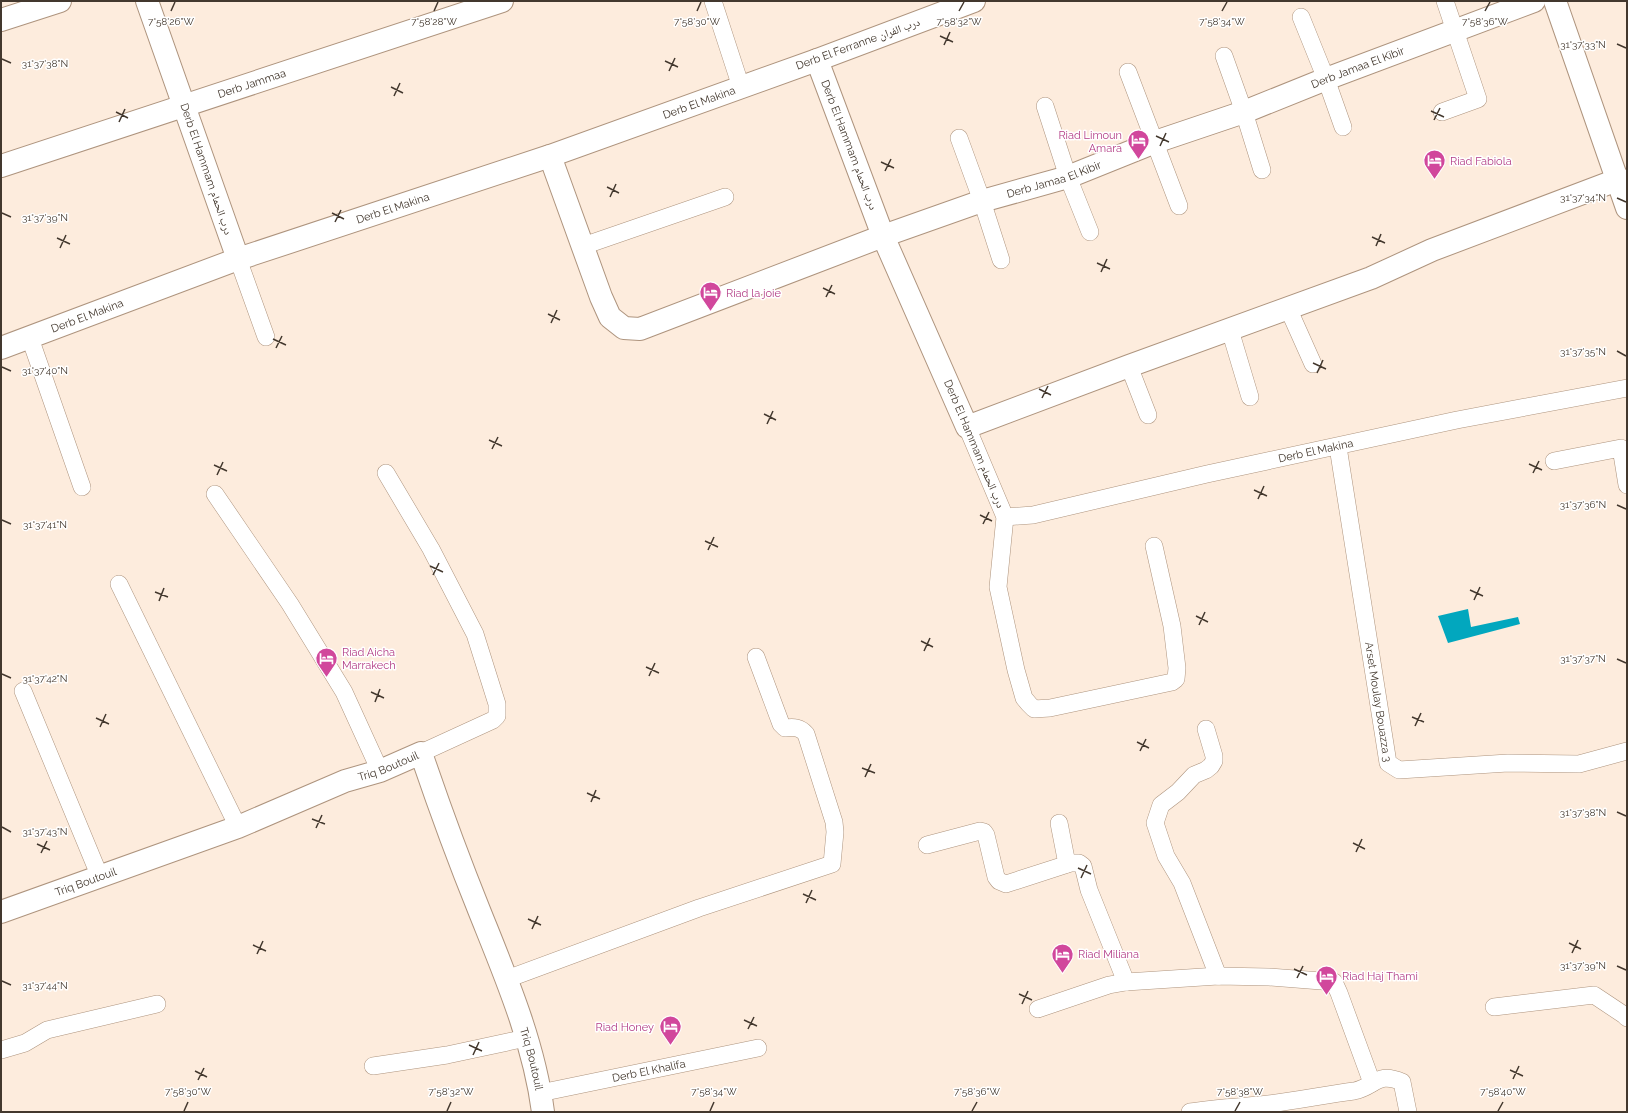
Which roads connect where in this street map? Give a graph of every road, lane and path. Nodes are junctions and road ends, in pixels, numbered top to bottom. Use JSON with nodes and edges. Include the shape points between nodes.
{"nodes":[{"id":1,"x":60,"y":1,"type":"edge"},
{"id":2,"x":147,"y":1,"type":"edge"},
{"id":3,"x":502,"y":1,"type":"edge"},
{"id":4,"x":713,"y":1,"type":"edge"},
{"id":5,"x":974,"y":1,"type":"edge"},
{"id":6,"x":1444,"y":1,"type":"edge"},
{"id":7,"x":1534,"y":1,"type":"edge"},
{"id":8,"x":1556,"y":1,"type":"edge"},
{"id":9,"x":1301,"y":17,"type":"dead end"},
{"id":10,"x":1,"y":20,"type":"edge"},
{"id":11,"x":1456,"y":31,"type":"junction"},
{"id":12,"x":1224,"y":56,"type":"dead end"},
{"id":13,"x":817,"y":60,"type":"junction"},
{"id":14,"x":1128,"y":72,"type":"dead end"},
{"id":15,"x":1326,"y":79,"type":"junction"},
{"id":16,"x":741,"y":87,"type":"junction"},
{"id":17,"x":184,"y":105,"type":"junction"},
{"id":18,"x":1045,"y":106,"type":"dead end"},
{"id":19,"x":1244,"y":112,"type":"junction"},
{"id":20,"x":1442,"y":112,"type":"dead end"},
{"id":21,"x":1343,"y":127,"type":"dead end"},
{"id":22,"x":958,"y":138,"type":"dead end"},
{"id":23,"x":1154,"y":142,"type":"junction"},
{"id":24,"x":550,"y":156,"type":"junction"},
{"id":25,"x":1,"y":166,"type":"edge"},
{"id":26,"x":1262,"y":170,"type":"dead end"},
{"id":27,"x":1068,"y":176,"type":"junction"},
{"id":28,"x":1622,"y":181,"type":"edge"},
{"id":29,"x":725,"y":198,"type":"dead end"},
{"id":30,"x":982,"y":201,"type":"junction"},
{"id":31,"x":1178,"y":206,"type":"dead end"},
{"id":32,"x":1627,"y":208,"type":"edge"},
{"id":33,"x":1090,"y":232,"type":"dead end"},
{"id":34,"x":883,"y":236,"type":"junction"},
{"id":35,"x":583,"y":246,"type":"junction"},
{"id":36,"x":238,"y":258,"type":"junction"},
{"id":37,"x":1001,"y":260,"type":"dead end"},
{"id":38,"x":1288,"y":308,"type":"junction"},
{"id":39,"x":1230,"y":330,"type":"junction"},
{"id":40,"x":266,"y":337,"type":"dead end"},
{"id":41,"x":30,"y":338,"type":"junction"},
{"id":42,"x":1,"y":348,"type":"edge"},
{"id":43,"x":1312,"y":364,"type":"dead end"},
{"id":44,"x":1129,"y":366,"type":"junction"},
{"id":45,"x":1627,"y":388,"type":"edge"},
{"id":46,"x":1250,"y":397,"type":"dead end"},
{"id":47,"x":1148,"y":415,"type":"dead end"},
{"id":48,"x":967,"y":427,"type":"junction"},
{"id":49,"x":1338,"y":447,"type":"junction"},
{"id":50,"x":1554,"y":461,"type":"dead end"},
{"id":51,"x":386,"y":473,"type":"dead end"},
{"id":52,"x":1627,"y":485,"type":"edge"},
{"id":53,"x":82,"y":488,"type":"dead end"},
{"id":54,"x":215,"y":494,"type":"dead end"},
{"id":55,"x":1005,"y":517,"type":"junction"},
{"id":56,"x":1154,"y":546,"type":"dead end"},
{"id":57,"x":119,"y":584,"type":"dead end"},
{"id":58,"x":756,"y":657,"type":"dead end"},
{"id":59,"x":23,"y":691,"type":"dead end"},
{"id":60,"x":1206,"y":729,"type":"dead end"},
{"id":61,"x":1627,"y":751,"type":"edge"},
{"id":62,"x":420,"y":753,"type":"junction"},
{"id":63,"x":380,"y":771,"type":"junction"},
{"id":64,"x":1060,"y":823,"type":"dead end"},
{"id":65,"x":238,"y":827,"type":"junction"},
{"id":66,"x":927,"y":845,"type":"dead end"},
{"id":67,"x":1067,"y":864,"type":"junction"},
{"id":68,"x":100,"y":877,"type":"junction"},
{"id":69,"x":1,"y":912,"type":"edge"},
{"id":70,"x":1218,"y":976,"type":"junction"},
{"id":71,"x":507,"y":979,"type":"junction"},
{"id":72,"x":1126,"y":982,"type":"junction"},
{"id":73,"x":157,"y":1004,"type":"dead end"},
{"id":74,"x":1494,"y":1006,"type":"dead end"},
{"id":75,"x":1038,"y":1009,"type":"dead end"},
{"id":76,"x":1627,"y":1018,"type":"edge"},
{"id":77,"x":526,"y":1038,"type":"junction"},
{"id":78,"x":758,"y":1048,"type":"dead end"},
{"id":79,"x":1,"y":1050,"type":"edge"},
{"id":80,"x":373,"y":1066,"type":"dead end"},
{"id":81,"x":1372,"y":1083,"type":"junction"},
{"id":82,"x":541,"y":1103,"type":"edge"},
{"id":83,"x":1190,"y":1112,"type":"edge"},
{"id":84,"x":1408,"y":1112,"type":"edge"}],
"edges":[{"from":1,"to":10,"type":"street"},
{"from":2,"to":17,"type":"street","name":"Derb El Hammam درب الحمام"},
{"from":3,"to":17,"type":"street","name":"Derb Jammaa"},
{"from":4,"to":16,"type":"lane"},
{"from":5,"to":13,"type":"street","name":"Derb El Ferranne درب الفران"},
{"from":6,"to":11,"type":"lane"},
{"from":7,"to":11,"type":"street","name":"Derb Jamaa El Kibir"},
{"from":8,"to":28,"type":"street"},
{"from":9,"to":15,"type":"lane"},
{"from":11,"to":15,"type":"street","name":"Derb Jamaa El Kibir"},
{"from":11,"to":20,"type":"lane","via":[[1478,99]]},
{"from":12,"to":19,"type":"lane"},
{"from":13,"to":16,"type":"street","name":"Derb El Ferranne درب الفران"},
{"from":13,"to":34,"type":"street","name":"Derb El Hammam درب الحمام"},
{"from":14,"to":23,"type":"lane"},
{"from":15,"to":19,"type":"street","name":"Derb Jamaa El Kibir"},
{"from":15,"to":21,"type":"lane"},
{"from":16,"to":24,"type":"street","name":"Derb El Makina"},
{"from":17,"to":25,"type":"street","name":"Derb Jammaa"},
{"from":17,"to":36,"type":"street","name":"Derb El Hammam درب الحمام"},
{"from":18,"to":27,"type":"lane"},
{"from":19,"to":23,"type":"street","name":"Derb Jamaa El Kibir"},
{"from":19,"to":26,"type":"lane"},
{"from":22,"to":30,"type":"lane"},
{"from":23,"to":27,"type":"street","name":"Derb Jamaa El Kibir"},
{"from":23,"to":31,"type":"lane"},
{"from":24,"to":35,"type":"street"},
{"from":24,"to":36,"type":"street","name":"Derb El Makina"},
{"from":27,"to":30,"type":"street","name":"Derb Jamaa El Kibir"},
{"from":27,"to":33,"type":"lane"},
{"from":28,"to":32,"type":"street"},
{"from":28,"to":38,"type":"street","via":[[1432,250],[1371,278]]},
{"from":29,"to":35,"type":"lane"},
{"from":30,"to":34,"type":"street","name":"Derb Jamaa El Kibir"},
{"from":30,"to":37,"type":"lane"},
{"from":34,"to":35,"type":"street","name":"Derb Jamaa El Kibir","via":[[640,329],[624,328],[610,317]]},
{"from":34,"to":48,"type":"street","name":"Derb El Hammam درب الحمام"},
{"from":36,"to":40,"type":"lane","name":"Derb El Hammam درب الحمام"},
{"from":36,"to":41,"type":"street","name":"Derb El Makina"},
{"from":38,"to":39,"type":"street"},
{"from":38,"to":43,"type":"lane"},
{"from":39,"to":44,"type":"street"},
{"from":39,"to":46,"type":"lane"},
{"from":41,"to":42,"type":"street","name":"Derb El Makina"},
{"from":41,"to":53,"type":"lane"},
{"from":44,"to":47,"type":"lane"},
{"from":44,"to":48,"type":"street"},
{"from":45,"to":49,"type":"lane","name":"Derb El Makina","via":[[1456,420]]},
{"from":48,"to":55,"type":"lane","name":"Derb El Hammam درب الحمام"},
{"from":49,"to":55,"type":"lane","name":"Derb El Makina","via":[[1207,474],[1033,515]]},
{"from":49,"to":61,"type":"lane","name":"Arset Moulay Bouazza 3","via":[[1388,763],[1398,770],[1508,763],[1579,764]]},
{"from":50,"to":52,"type":"lane","via":[[1621,448]]},
{"from":51,"to":62,"type":"lane","via":[[431,549],[475,634],[496,695],[498,711],[498,716],[493,720]]},
{"from":54,"to":63,"type":"lane","via":[[290,604],[344,692]]},
{"from":55,"to":56,"type":"lane","name":"Derb El Hammam درب الحمام","via":[[998,587],[1024,698],[1034,709],[1172,682],[1176,679],[1172,626]]},
{"from":57,"to":65,"type":"lane"},
{"from":58,"to":71,"type":"lane","via":[[780,724],[785,728],[797,727],[806,734],[834,822],[836,832],[832,864],[699,908]]},
{"from":59,"to":68,"type":"lane"},
{"from":60,"to":70,"type":"lane","via":[[1214,761],[1206,770],[1194,775],[1161,805],[1155,823],[1166,856],[1182,883]]},
{"from":62,"to":63,"type":"street","name":"Triq Boutouil"},
{"from":62,"to":71,"type":"street","name":"Triq Boutouil","via":[[448,832]]},
{"from":63,"to":65,"type":"street","name":"Triq Boutouil","via":[[345,781]]},
{"from":64,"to":67,"type":"lane"},
{"from":65,"to":68,"type":"street","name":"Triq Boutouil"},
{"from":66,"to":67,"type":"lane","via":[[984,832],[996,877],[1006,884]]},
{"from":67,"to":72,"type":"lane","via":[[1075,862],[1083,866],[1089,890]]},
{"from":68,"to":69,"type":"street","name":"Triq Boutouil"},
{"from":70,"to":72,"type":"lane"},
{"from":70,"to":81,"type":"lane","via":[[1334,982]]},
{"from":71,"to":77,"type":"street","name":"Triq Boutouil"},
{"from":72,"to":75,"type":"lane","via":[[1109,985]]},
{"from":73,"to":79,"type":"lane","via":[[47,1030],[25,1043]]},
{"from":74,"to":76,"type":"lane","via":[[1594,995]]},
{"from":77,"to":80,"type":"lane","via":[[447,1055]]},
{"from":77,"to":82,"type":"street","name":"Triq Boutouil"},
{"from":78,"to":82,"type":"lane","name":"Derb El Khalifa"},
{"from":81,"to":83,"type":"lane","via":[[1358,1090],[1261,1105]]},
{"from":81,"to":84,"type":"lane","via":[[1385,1078],[1402,1082]]}]}
